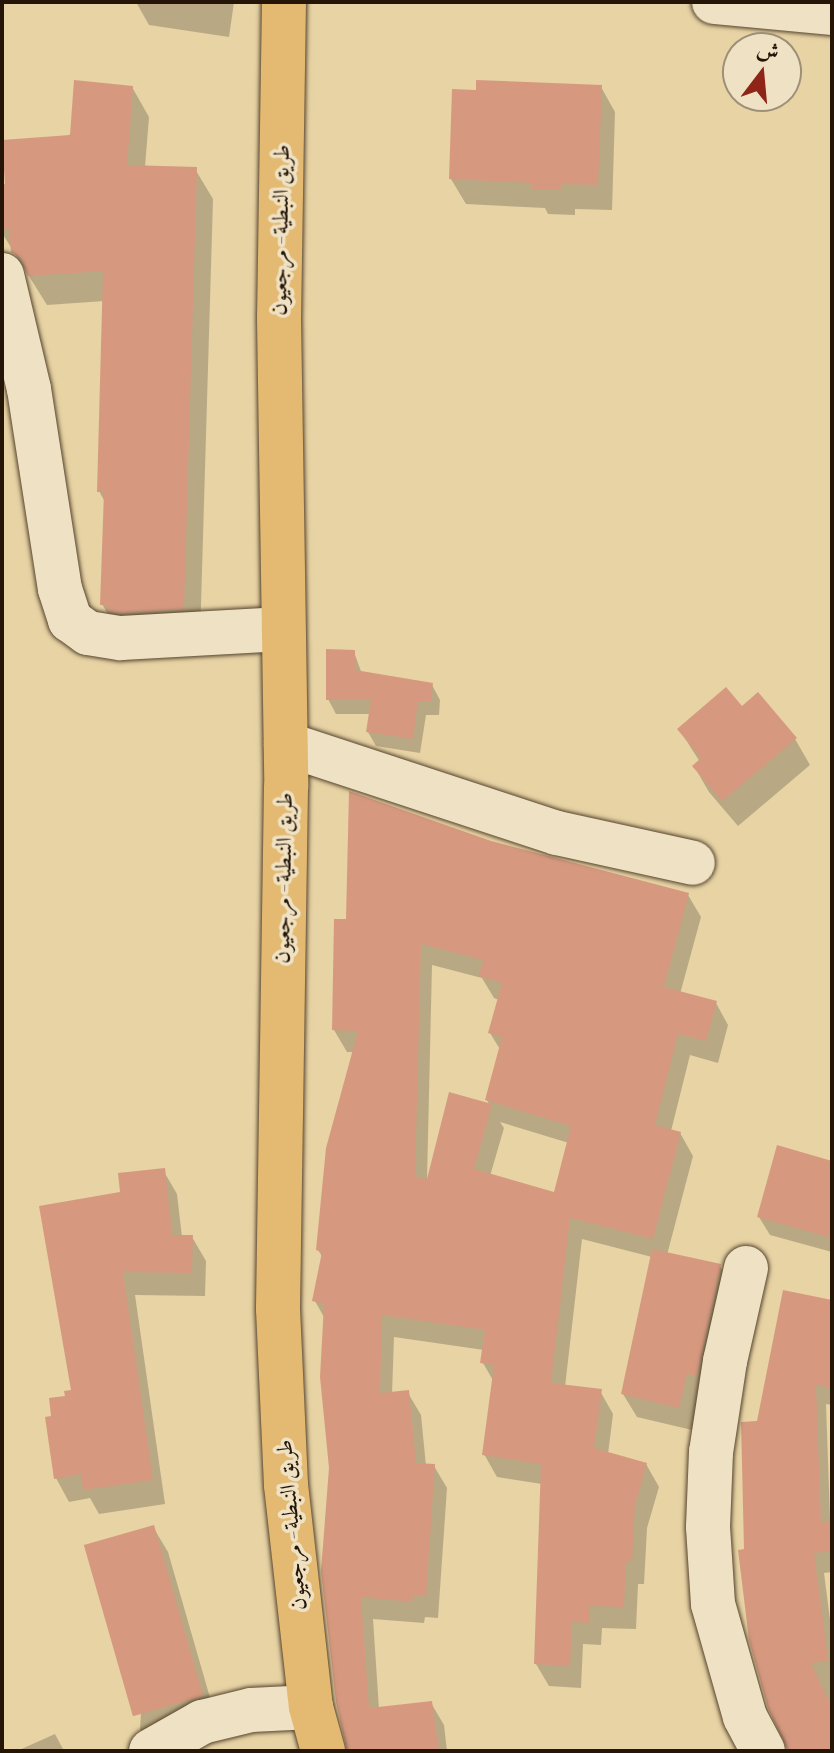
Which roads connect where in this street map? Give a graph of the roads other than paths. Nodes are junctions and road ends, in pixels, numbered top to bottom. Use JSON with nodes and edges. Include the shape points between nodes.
{"nodes":[{"id":1,"x":284,"y":2,"type":"edge"},
{"id":2,"x":714,"y":2,"type":"edge"},
{"id":3,"x":832,"y":13,"type":"edge"},
{"id":4,"x":2,"y":275,"type":"edge"},
{"id":5,"x":283,"y":629,"type":"junction"},
{"id":6,"x":286,"y":744,"type":"junction"},
{"id":7,"x":693,"y":863,"type":"dead end"},
{"id":8,"x":746,"y":1268,"type":"dead end"},
{"id":9,"x":311,"y":1707,"type":"junction"},
{"id":10,"x":151,"y":1751,"type":"edge"},
{"id":11,"x":323,"y":1751,"type":"edge"},
{"id":12,"x":763,"y":1751,"type":"edge"}],
"edges":[{"from":1,"to":5,"type":"main road","name":"طريق النبطية - مرجعيون","via":[[279,318]]},
{"from":2,"to":3,"type":"street"},
{"from":4,"to":5,"type":"street","via":[[29,389],[60,589],[70,620],[88,633],[121,638]]},
{"from":5,"to":6,"type":"main road","name":"طريق النبطية - مرجعيون"},
{"from":6,"to":7,"type":"street","via":[[557,833]]},
{"from":6,"to":9,"type":"main road","name":"طريق النبطية - مرجعيون","via":[[278,1309],[286,1485]]},
{"from":8,"to":12,"type":"street","via":[[711,1452],[708,1527],[713,1604],[745,1717]]},
{"from":9,"to":10,"type":"street","via":[[251,1710],[202,1722]]},
{"from":9,"to":11,"type":"main road","name":"طريق النبطية - مرجعيون"}]}
